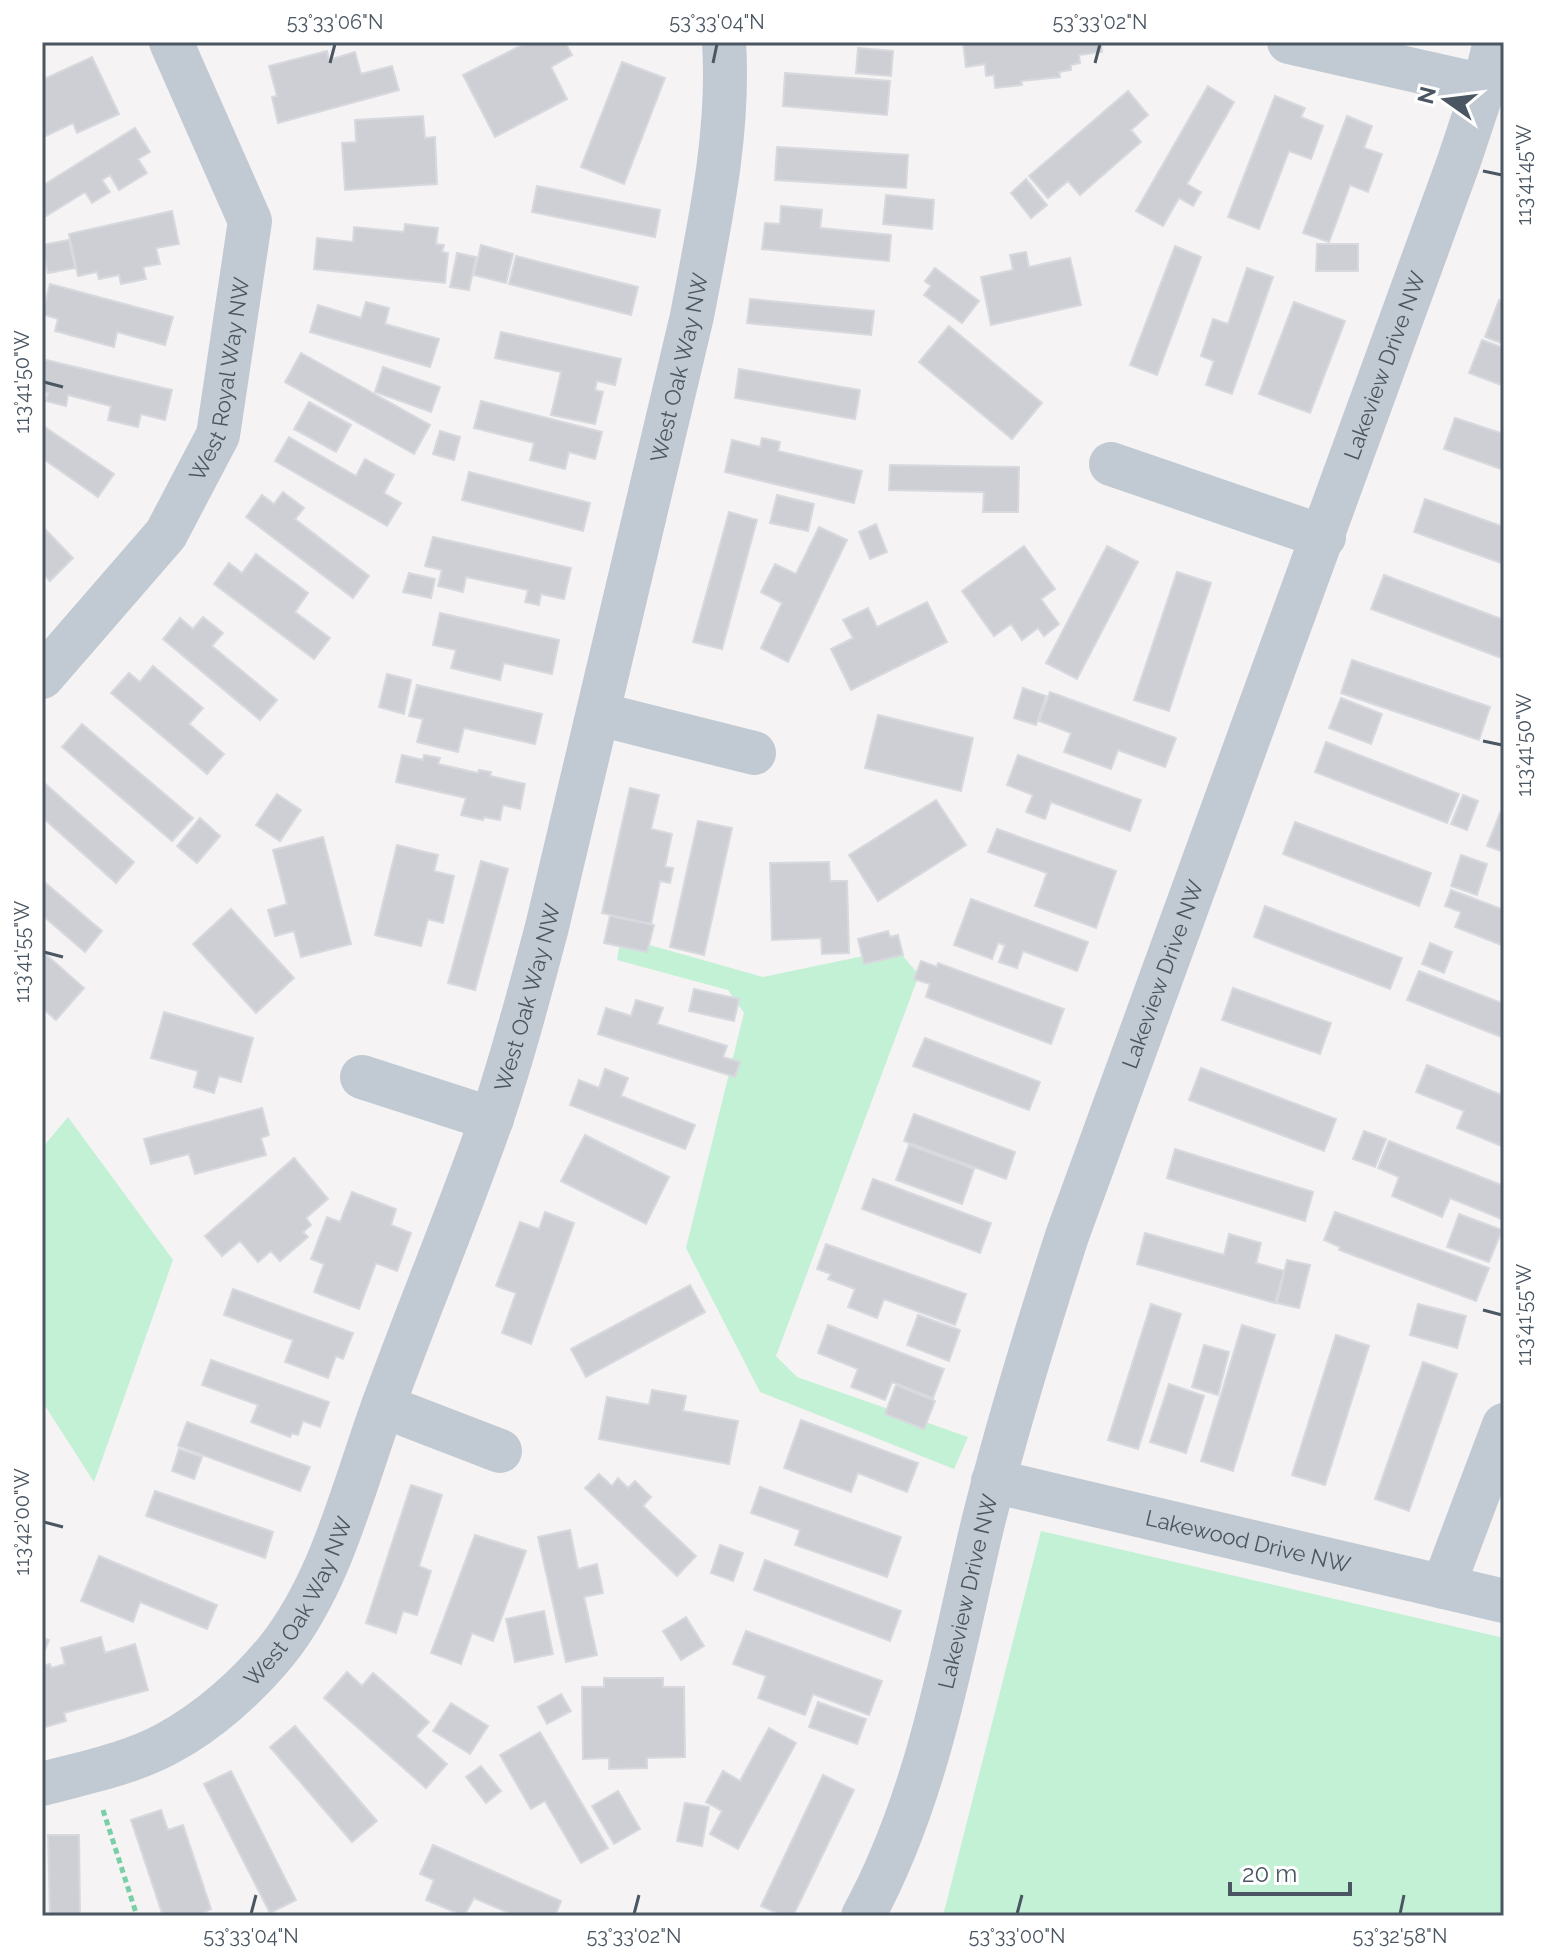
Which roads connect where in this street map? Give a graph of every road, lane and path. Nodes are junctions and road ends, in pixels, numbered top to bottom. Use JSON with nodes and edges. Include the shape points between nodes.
{"nodes":[{"id":1,"x":171,"y":42,"type":"edge"},
{"id":2,"x":724,"y":42,"type":"edge"},
{"id":3,"x":1289,"y":42,"type":"edge"},
{"id":4,"x":1495,"y":42,"type":"edge"},
{"id":5,"x":1484,"y":86,"type":"junction"},
{"id":6,"x":1111,"y":464,"type":"dead end"},
{"id":7,"x":1324,"y":537,"type":"junction"},
{"id":8,"x":42,"y":677,"type":"edge"},
{"id":9,"x":599,"y":714,"type":"junction"},
{"id":10,"x":754,"y":753,"type":"dead end"},
{"id":11,"x":362,"y":1077,"type":"dead end"},
{"id":12,"x":492,"y":1119,"type":"junction"},
{"id":13,"x":383,"y":1406,"type":"junction"},
{"id":14,"x":1504,"y":1425,"type":"edge"},
{"id":15,"x":500,"y":1451,"type":"dead end"},
{"id":16,"x":993,"y":1481,"type":"junction"},
{"id":17,"x":1443,"y":1587,"type":"junction"},
{"id":18,"x":1504,"y":1601,"type":"edge"},
{"id":19,"x":90,"y":1772,"type":"junction"},
{"id":20,"x":42,"y":1784,"type":"edge"},
{"id":21,"x":137,"y":1916,"type":"edge"},
{"id":22,"x":863,"y":1916,"type":"edge"}],
"edges":[{"from":1,"to":8,"type":"street","name":"West Royal Way NW","via":[[250,221],[218,435],[166,534]]},
{"from":2,"to":9,"type":"street","name":"West Oak Way NW","via":[[722,138],[707,240]]},
{"from":3,"to":5,"type":"street"},
{"from":4,"to":5,"type":"street","name":"Lakeview Drive NW"},
{"from":5,"to":7,"type":"street","name":"Lakeview Drive NW"},
{"from":6,"to":7,"type":"street"},
{"from":7,"to":16,"type":"street","name":"Lakeview Drive NW","via":[[1067,1236]]},
{"from":9,"to":10,"type":"street"},
{"from":9,"to":12,"type":"street","name":"West Oak Way NW","via":[[525,1010]]},
{"from":11,"to":12,"type":"street"},
{"from":12,"to":13,"type":"street","name":"West Oak Way NW"},
{"from":13,"to":15,"type":"street"},
{"from":13,"to":19,"type":"street","name":"West Oak Way NW","via":[[334,1545],[307,1604],[278,1649],[246,1684],[168,1744]]},
{"from":14,"to":17,"type":"street"},
{"from":16,"to":17,"type":"street","name":"Lakewood Drive NW"},
{"from":16,"to":22,"type":"street","name":"Lakeview Drive NW","via":[[917,1785],[893,1854]]},
{"from":17,"to":18,"type":"street","name":"Lakewood Drive NW"},
{"from":19,"to":20,"type":"street","name":"West Oak Way NW"},
{"from":19,"to":21,"type":"path"}]}
